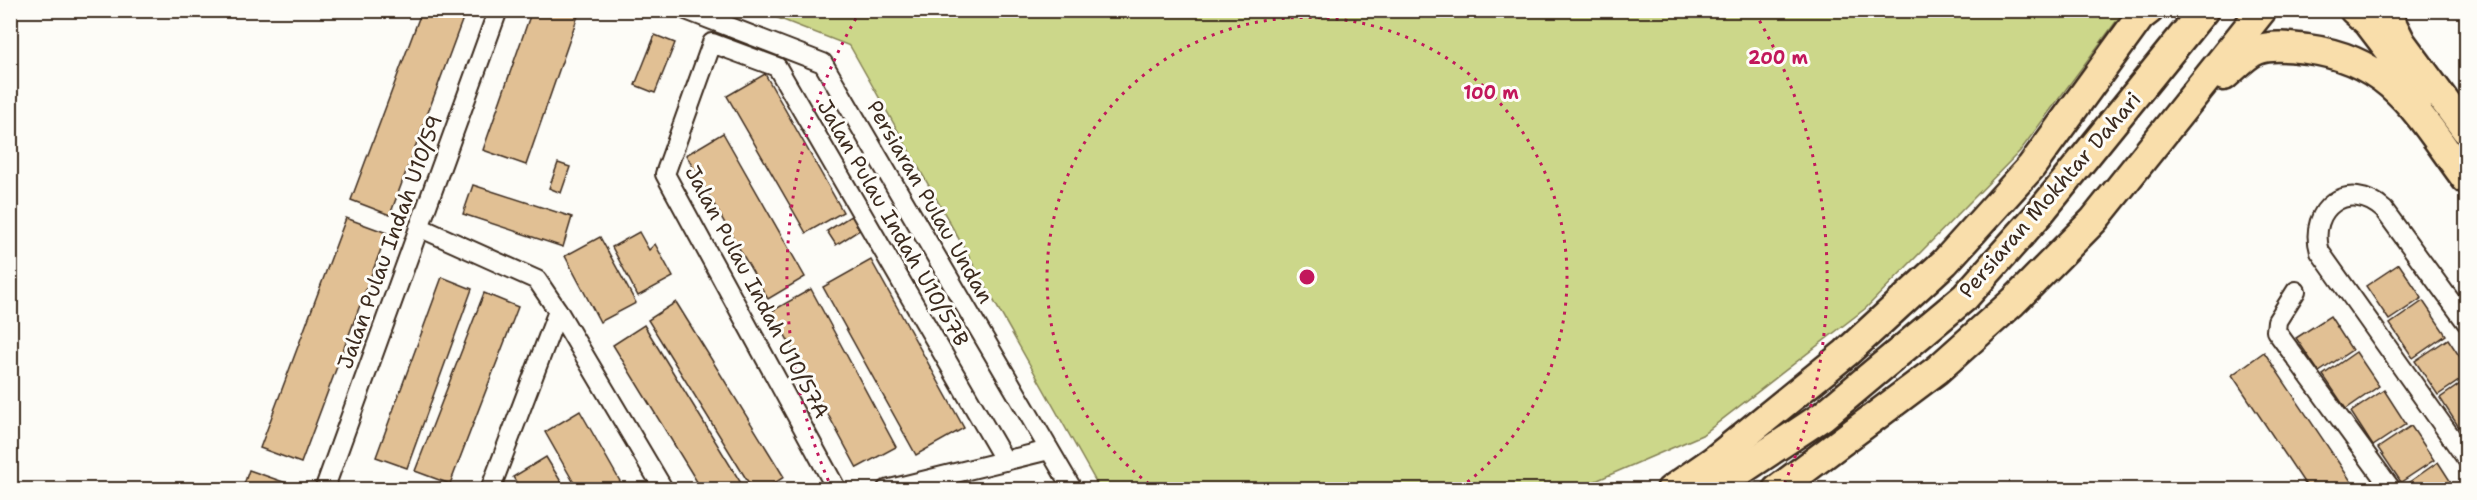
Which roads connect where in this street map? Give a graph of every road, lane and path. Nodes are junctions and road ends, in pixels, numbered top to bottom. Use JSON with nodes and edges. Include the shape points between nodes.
{"nodes":[{"id":1,"x":498,"y":10,"type":"edge"},
{"id":2,"x":686,"y":10,"type":"edge"},
{"id":3,"x":2149,"y":10,"type":"edge"},
{"id":4,"x":2183,"y":10,"type":"edge"},
{"id":5,"x":2204,"y":10,"type":"edge"},
{"id":6,"x":2262,"y":10,"type":"edge"},
{"id":7,"x":2354,"y":10,"type":"edge"},
{"id":8,"x":2385,"y":10,"type":"edge"},
{"id":9,"x":712,"y":43,"type":"joint"},
{"id":10,"x":2146,"y":83,"type":"junction"},
{"id":11,"x":2187,"y":105,"type":"junction"},
{"id":12,"x":2466,"y":130,"type":"edge"},
{"id":13,"x":2466,"y":152,"type":"edge"},
{"id":14,"x":2466,"y":179,"type":"edge"},
{"id":15,"x":419,"y":227,"type":"junction"},
{"id":16,"x":2296,"y":291,"type":"dead end"},
{"id":17,"x":558,"y":310,"type":"junction"},
{"id":18,"x":2466,"y":322,"type":"edge"},
{"id":19,"x":1049,"y":450,"type":"junction"},
{"id":20,"x":2466,"y":458,"type":"edge"},
{"id":21,"x":1005,"y":461,"type":"junction"},
{"id":22,"x":495,"y":485,"type":"edge"},
{"id":23,"x":324,"y":489,"type":"edge"},
{"id":24,"x":664,"y":489,"type":"edge"},
{"id":25,"x":837,"y":489,"type":"edge"},
{"id":26,"x":886,"y":489,"type":"edge"},
{"id":27,"x":1073,"y":489,"type":"edge"},
{"id":28,"x":1671,"y":489,"type":"edge"},
{"id":29,"x":1706,"y":489,"type":"edge"},
{"id":30,"x":1777,"y":489,"type":"edge"},
{"id":31,"x":2392,"y":489,"type":"edge"}],
"edges":[{"from":1,"to":15,"type":"street","name":"Jalan Pulau Indah U10/59"},
{"from":2,"to":19,"type":"street","name":"Persiaran Pulau Undan","via":[[823,63]]},
{"from":3,"to":28,"type":"main road","via":[[2140,16],[2031,167],[1945,262],[1846,353]]},
{"from":4,"to":10,"type":"main road"},
{"from":5,"to":10,"type":"main road","name":"Persiaran Mokhtar Dahari"},
{"from":6,"to":11,"type":"main road","name":"Persiaran Mokhtar Dahari"},
{"from":7,"to":13,"type":"main road","via":[[2368,22]]},
{"from":8,"to":12,"type":"main road","via":[[2407,51]]},
{"from":9,"to":21,"type":"street","name":"Jalan Pulau Indah U10/57B","via":[[777,67]]},
{"from":9,"to":25,"type":"street","name":"Jalan Pulau Indah U10/57A","via":[[664,174]]},
{"from":10,"to":29,"type":"main road","name":"Persiaran Mokhtar Dahari","via":[[1965,297],[1823,416]]},
{"from":11,"to":14,"type":"main road","via":[[2257,50],[2288,47],[2327,51],[2352,59],[2391,82]]},
{"from":11,"to":30,"type":"main road","name":"Persiaran Mokhtar Dahari","via":[[2094,220],[2013,303],[1938,370]]},
{"from":15,"to":17,"type":"street","via":[[537,280]]},
{"from":15,"to":23,"type":"street","name":"Jalan Pulau Indah U10/59"},
{"from":16,"to":31,"type":"street","via":[[2277,321],[2276,331]]},
{"from":17,"to":22,"type":"street"},
{"from":17,"to":24,"type":"street"},
{"from":18,"to":20,"type":"street","via":[[2372,198],[2351,196],[2331,202],[2320,220],[2316,240],[2320,252]]},
{"from":19,"to":21,"type":"street"},
{"from":19,"to":27,"type":"street","name":"Persiaran Pulau Undan"},
{"from":21,"to":26,"type":"street"}]}
